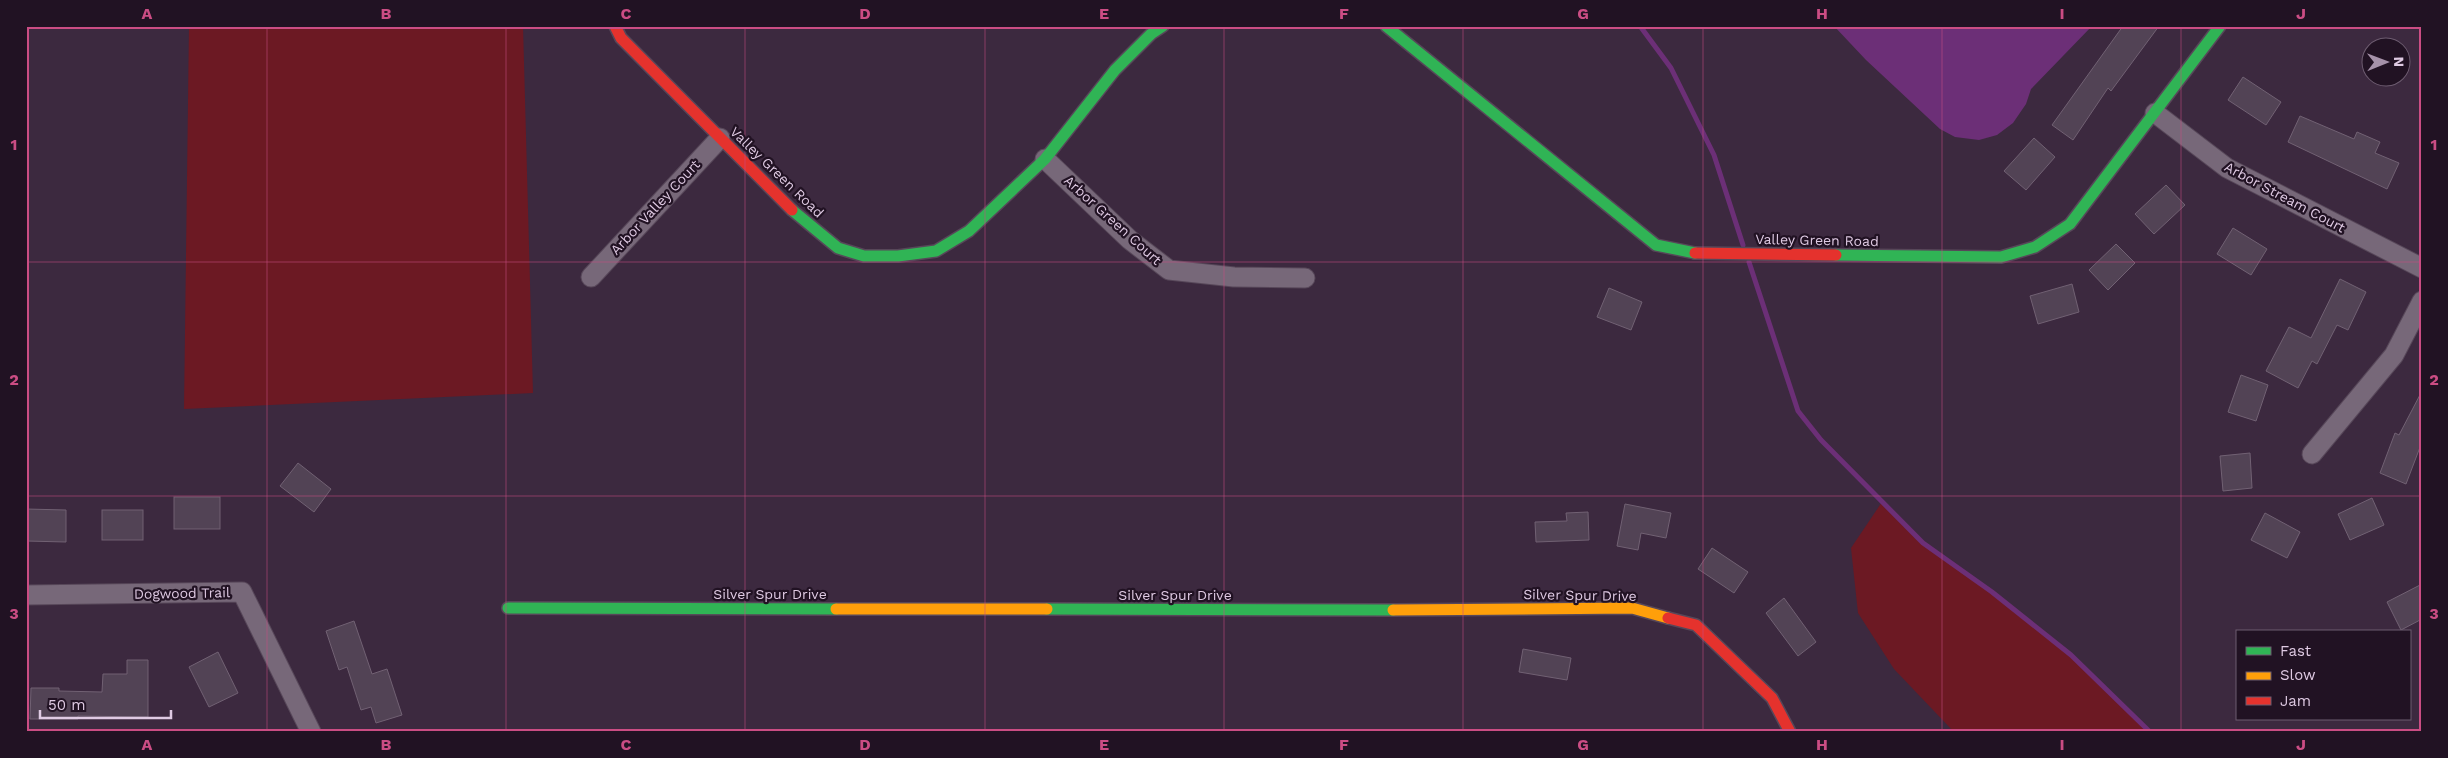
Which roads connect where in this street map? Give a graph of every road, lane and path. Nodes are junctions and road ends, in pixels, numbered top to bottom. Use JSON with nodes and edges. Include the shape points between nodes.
{"nodes":[{"id":1,"x":615,"y":26,"type":"edge"},
{"id":2,"x":1163,"y":26,"type":"edge"},
{"id":3,"x":1386,"y":26,"type":"edge"},
{"id":4,"x":2220,"y":26,"type":"edge"},
{"id":5,"x":2155,"y":113,"type":"junction"},
{"id":6,"x":720,"y":138,"type":"junction"},
{"id":7,"x":1044,"y":159,"type":"junction"},
{"id":8,"x":2422,"y":268,"type":"edge"},
{"id":9,"x":591,"y":277,"type":"dead end"},
{"id":10,"x":1305,"y":278,"type":"dead end"},
{"id":11,"x":2422,"y":301,"type":"edge"},
{"id":12,"x":2312,"y":454,"type":"dead end"},
{"id":13,"x":26,"y":595,"type":"edge"},
{"id":14,"x":508,"y":608,"type":"dead end"},
{"id":15,"x":311,"y":732,"type":"edge"},
{"id":16,"x":1790,"y":732,"type":"edge"}],
"edges":[{"from":1,"to":6,"type":"street","name":"Valley Green Road","via":[[621,38]]},
{"from":2,"to":7,"type":"street","name":"Valley Green Road","via":[[1115,70]]},
{"from":3,"to":5,"type":"street","name":"Valley Green Road","via":[[1656,245],[1692,253],[2001,257],[2035,247],[2070,224]]},
{"from":4,"to":5,"type":"street","name":"Valley Green Road"},
{"from":5,"to":8,"type":"street","name":"Arbor Stream Court","via":[[2227,168]]},
{"from":6,"to":7,"type":"street","name":"Valley Green Road","via":[[784,203],[838,248],[864,256],[898,256],[936,250],[969,231]]},
{"from":6,"to":9,"type":"street","name":"Arbor Valley Court"},
{"from":7,"to":10,"type":"street","name":"Arbor Green Court","via":[[1130,240],[1169,270],[1234,277]]},
{"from":11,"to":12,"type":"street","via":[[2394,356]]},
{"from":13,"to":15,"type":"street","name":"Dogwood Trail","via":[[242,592]]},
{"from":14,"to":16,"type":"street","name":"Silver Spur Drive","via":[[1632,608],[1696,625],[1772,698]]}]}
